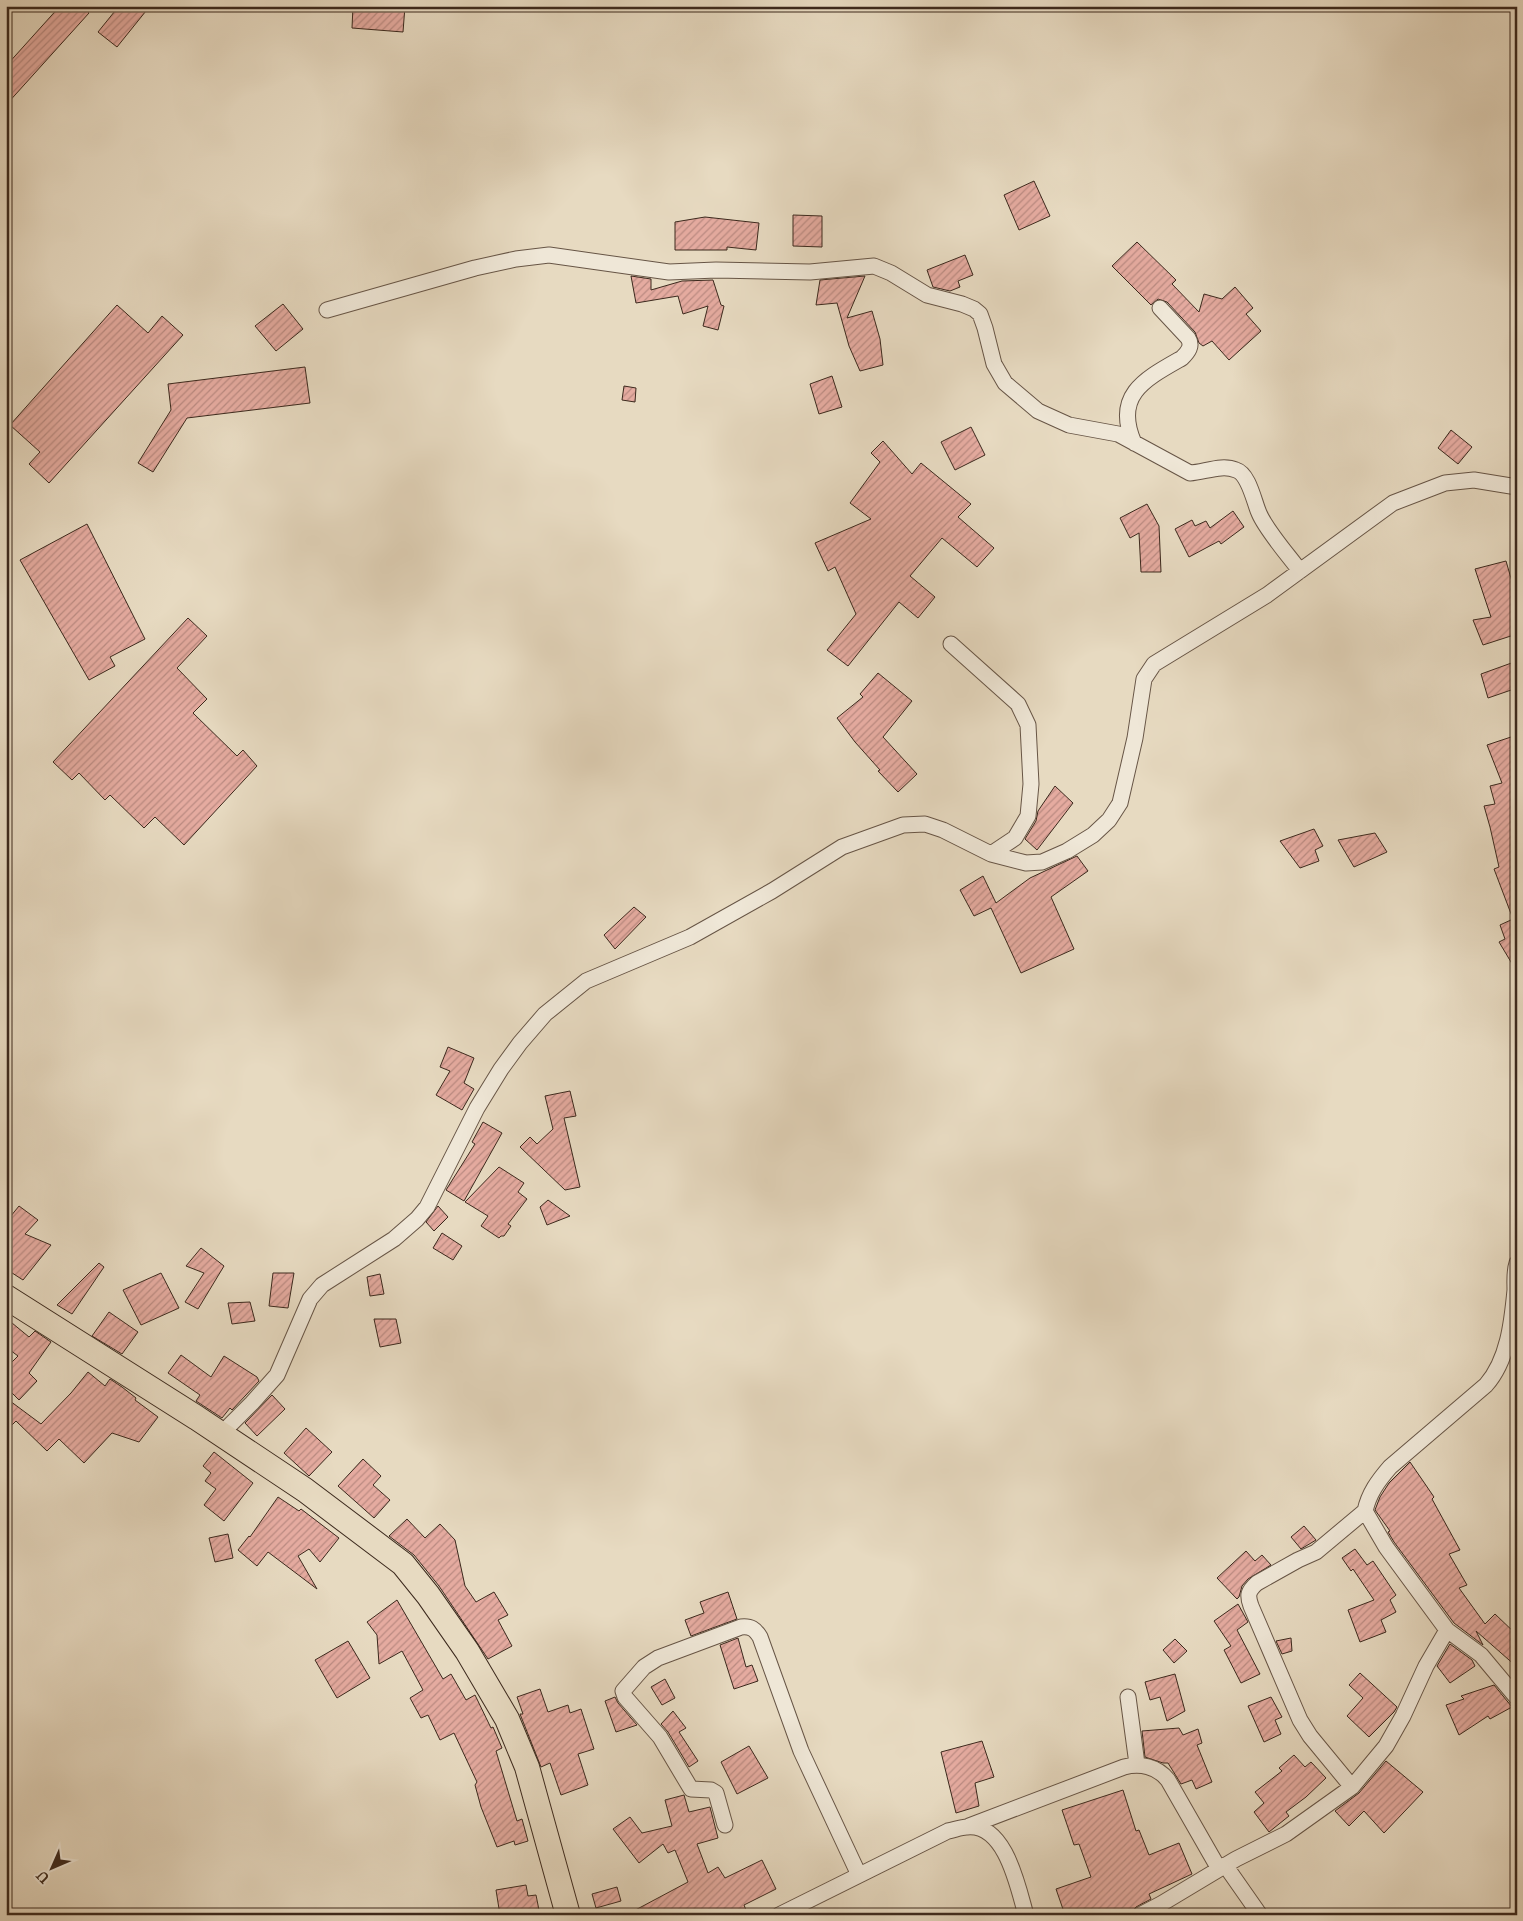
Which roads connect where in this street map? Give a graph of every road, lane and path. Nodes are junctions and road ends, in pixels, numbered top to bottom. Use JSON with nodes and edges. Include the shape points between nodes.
{"nodes":[{"id":1,"x":1160,"y":308,"type":"dead end"},
{"id":2,"x":327,"y":310,"type":"dead end"},
{"id":3,"x":1134,"y":443,"type":"junction"},
{"id":4,"x":1517,"y":487,"type":"edge"},
{"id":5,"x":1300,"y":571,"type":"junction"},
{"id":6,"x":950,"y":644,"type":"dead end"},
{"id":7,"x":991,"y":854,"type":"junction"},
{"id":8,"x":1517,"y":1263,"type":"edge"},
{"id":9,"x":6,"y":1297,"type":"edge"},
{"id":10,"x":221,"y":1434,"type":"junction"},
{"id":11,"x":1365,"y":1511,"type":"junction"},
{"id":12,"x":1447,"y":1630,"type":"junction"},
{"id":13,"x":1128,"y":1697,"type":"dead end"},
{"id":14,"x":1517,"y":1698,"type":"edge"},
{"id":15,"x":1137,"y":1764,"type":"junction"},
{"id":16,"x":1352,"y":1787,"type":"junction"},
{"id":17,"x":725,"y":1824,"type":"dead end"},
{"id":18,"x":969,"y":1826,"type":"junction"},
{"id":19,"x":1222,"y":1867,"type":"junction"},
{"id":20,"x":860,"y":1876,"type":"junction"},
{"id":21,"x":568,"y":1915,"type":"edge"},
{"id":22,"x":779,"y":1915,"type":"edge"},
{"id":23,"x":1026,"y":1915,"type":"edge"},
{"id":24,"x":1140,"y":1915,"type":"edge"},
{"id":25,"x":1260,"y":1915,"type":"edge"}],
"edges":[{"from":1,"to":3,"type":"street","via":[[1188,338],[1190,347],[1182,358],[1142,382],[1132,397],[1126,410]]},
{"from":2,"to":3,"type":"street","via":[[475,268],[549,256],[669,272],[810,272],[874,266],[927,295],[974,309],[983,321],[994,364],[1005,383],[1038,411],[1069,425],[1118,434]]},
{"from":3,"to":5,"type":"street","via":[[1190,473],[1224,467],[1241,472],[1260,516]]},
{"from":4,"to":5,"type":"street","via":[[1474,480],[1445,483],[1393,503]]},
{"from":5,"to":7,"type":"street","via":[[1148,670],[1120,802],[1109,820],[1093,835],[1068,852],[1042,862],[1026,863]]},
{"from":6,"to":7,"type":"street","via":[[1018,704],[1028,725],[1031,784],[1028,816],[1015,838]]},
{"from":7,"to":10,"type":"street","via":[[925,824],[903,825],[842,847],[690,937],[586,981],[545,1014],[515,1049],[477,1108],[427,1207],[394,1239],[322,1284],[310,1299],[277,1374]]},
{"from":8,"to":11,"type":"street","via":[[1513,1308],[1504,1352],[1494,1375],[1390,1467],[1373,1489]]},
{"from":9,"to":10,"type":"main road"},
{"from":10,"to":21,"type":"main road","via":[[357,1528],[403,1564],[428,1594],[467,1651],[507,1719],[527,1767]]},
{"from":11,"to":12,"type":"street","via":[[1386,1546]]},
{"from":11,"to":16,"type":"street","via":[[1320,1549],[1257,1583],[1249,1591],[1248,1599],[1300,1720]]},
{"from":12,"to":14,"type":"street","via":[[1480,1655]]},
{"from":12,"to":16,"type":"street","via":[[1386,1746]]},
{"from":13,"to":15,"type":"street"},
{"from":15,"to":18,"type":"street"},
{"from":15,"to":19,"type":"street","via":[[1154,1768],[1168,1780]]},
{"from":16,"to":19,"type":"street","via":[[1286,1834]]},
{"from":17,"to":20,"type":"street","via":[[716,1793],[691,1789],[660,1737],[625,1698],[623,1691],[644,1667],[658,1658],[741,1627],[749,1627],[760,1637],[802,1751]]},
{"from":18,"to":20,"type":"street","via":[[948,1831]]},
{"from":18,"to":23,"type":"street","via":[[990,1835],[1005,1852]]},
{"from":19,"to":24,"type":"street"},
{"from":19,"to":25,"type":"street"},
{"from":20,"to":22,"type":"street"}]}
